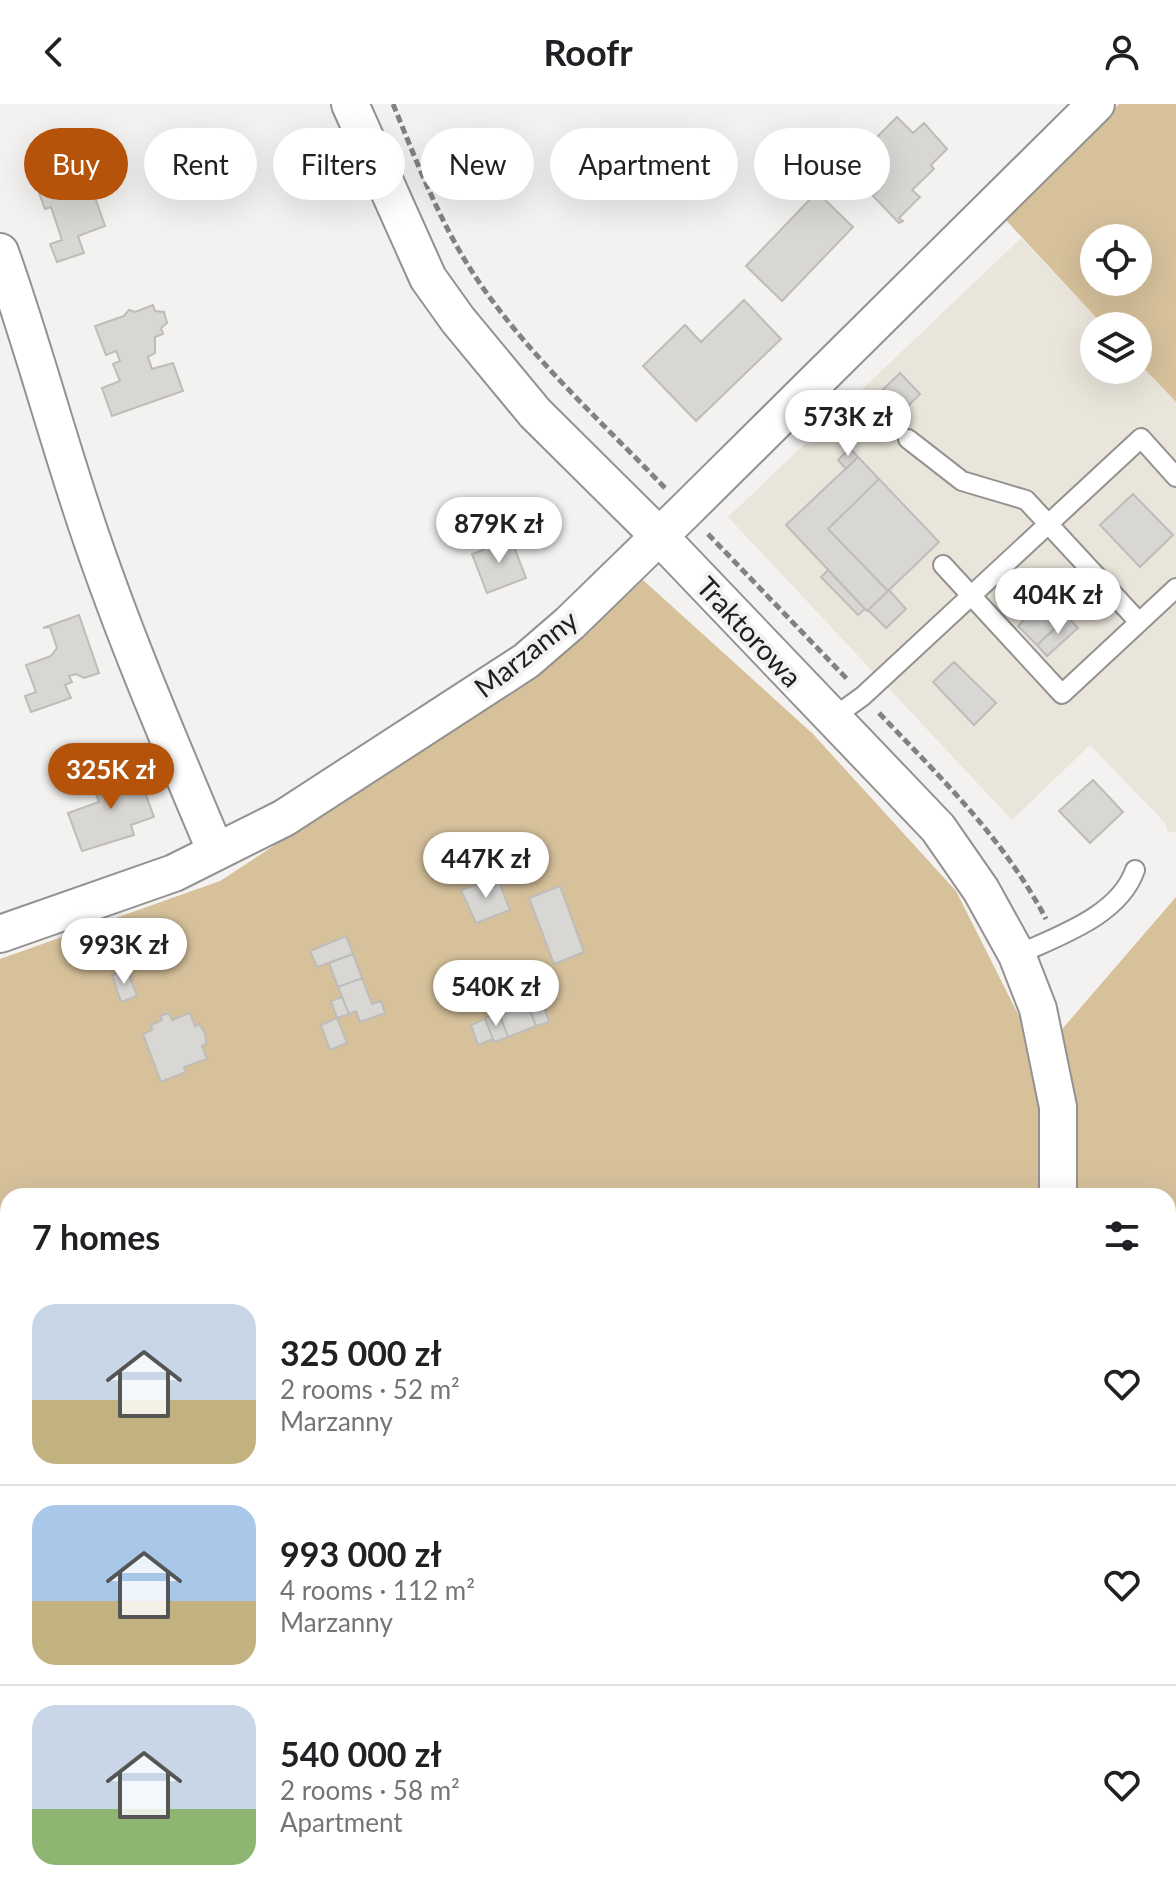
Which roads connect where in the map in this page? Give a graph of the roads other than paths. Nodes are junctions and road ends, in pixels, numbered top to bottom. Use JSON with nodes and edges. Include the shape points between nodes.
{"nodes":[{"id":1,"x":350,"y":104,"type":"edge"},
{"id":2,"x":1096,"y":104,"type":"edge"},
{"id":3,"x":0,"y":252,"type":"edge"},
{"id":4,"x":908,"y":439,"type":"dead end"},
{"id":5,"x":1176,"y":477,"type":"edge"},
{"id":6,"x":1048,"y":524,"type":"junction"},
{"id":7,"x":658,"y":535,"type":"junction"},
{"id":8,"x":943,"y":565,"type":"dead end"},
{"id":9,"x":1176,"y":588,"type":"edge"},
{"id":10,"x":971,"y":596,"type":"junction"},
{"id":11,"x":1139,"y":622,"type":"junction"},
{"id":12,"x":831,"y":719,"type":"junction"},
{"id":13,"x":216,"y":852,"type":"junction"},
{"id":14,"x":1135,"y":870,"type":"dead end"},
{"id":15,"x":0,"y":934,"type":"edge"},
{"id":16,"x":1017,"y":955,"type":"junction"},
{"id":17,"x":1058,"y":1188,"type":"edge"}],
"edges":[{"from":1,"to":7,"type":"street","name":"Traktorowa","via":[[435,289],[535,413]]},
{"from":2,"to":7,"type":"street","name":"Marzanny"},
{"from":3,"to":13,"type":"street","via":[[81,507],[157,714]]},
{"from":4,"to":6,"type":"lane","via":[[962,481],[1026,500]]},
{"from":5,"to":6,"type":"lane","via":[[1141,438]]},
{"from":6,"to":10,"type":"lane"},
{"from":6,"to":11,"type":"lane"},
{"from":7,"to":12,"type":"street","name":"Traktorowa"},
{"from":7,"to":13,"type":"street","name":"Marzanny","via":[[526,661],[284,818]]},
{"from":8,"to":10,"type":"lane"},
{"from":9,"to":11,"type":"lane"},
{"from":10,"to":11,"type":"lane","via":[[1062,694]]},
{"from":10,"to":12,"type":"lane"},
{"from":12,"to":16,"type":"street","name":"Traktorowa","via":[[938,828]]},
{"from":13,"to":15,"type":"street","name":"Marzanny","via":[[174,873]]},
{"from":14,"to":16,"type":"lane","via":[[1116,901]]},
{"from":16,"to":17,"type":"street","name":"Traktorowa","via":[[1052,1067]]}]}
